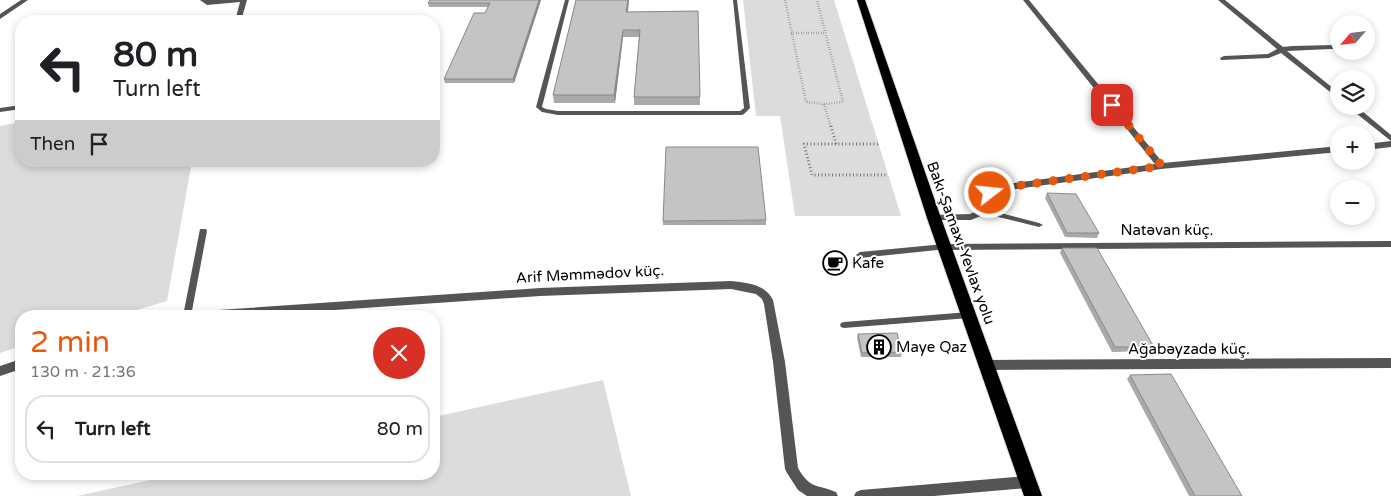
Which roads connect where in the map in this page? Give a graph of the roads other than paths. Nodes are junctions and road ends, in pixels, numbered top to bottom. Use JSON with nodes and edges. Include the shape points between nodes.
{"nodes":[{"id":1,"x":26,"y":0,"type":"edge"},
{"id":2,"x":203,"y":0,"type":"edge"},
{"id":3,"x":243,"y":0,"type":"edge"},
{"id":4,"x":567,"y":0,"type":"edge"},
{"id":5,"x":735,"y":0,"type":"edge"},
{"id":6,"x":860,"y":0,"type":"edge"},
{"id":7,"x":1026,"y":0,"type":"edge"},
{"id":8,"x":1220,"y":0,"type":"edge"},
{"id":9,"x":238,"y":15,"type":"edge"},
{"id":10,"x":0,"y":16,"type":"edge"},
{"id":11,"x":1330,"y":47,"type":"edge"},
{"id":12,"x":1281,"y":50,"type":"junction"},
{"id":13,"x":1224,"y":58,"type":"dead end"},
{"id":14,"x":1330,"y":90,"type":"edge"},
{"id":15,"x":15,"y":108,"type":"edge"},
{"id":16,"x":0,"y":110,"type":"edge"},
{"id":17,"x":1362,"y":115,"type":"edge"},
{"id":18,"x":1391,"y":139,"type":"edge"},
{"id":19,"x":1391,"y":144,"type":"edge"},
{"id":20,"x":1375,"y":146,"type":"edge"},
{"id":21,"x":1330,"y":150,"type":"edge"},
{"id":22,"x":1162,"y":166,"type":"junction"},
{"id":23,"x":985,"y":212,"type":"junction"},
{"id":24,"x":934,"y":218,"type":"junction"},
{"id":25,"x":1039,"y":224,"type":"dead end"},
{"id":26,"x":203,"y":230,"type":"dead end"},
{"id":27,"x":1391,"y":244,"type":"edge"},
{"id":28,"x":944,"y":246,"type":"junction"},
{"id":29,"x":860,"y":255,"type":"dead end"},
{"id":30,"x":189,"y":310,"type":"edge"},
{"id":31,"x":280,"y":310,"type":"edge"},
{"id":32,"x":970,"y":315,"type":"junction"},
{"id":33,"x":844,"y":325,"type":"dead end"},
{"id":34,"x":1391,"y":363,"type":"edge"},
{"id":35,"x":987,"y":365,"type":"junction"},
{"id":36,"x":15,"y":366,"type":"edge"},
{"id":37,"x":0,"y":371,"type":"edge"},
{"id":38,"x":1028,"y":482,"type":"junction"},
{"id":39,"x":831,"y":496,"type":"edge"},
{"id":40,"x":861,"y":496,"type":"edge"},
{"id":41,"x":1033,"y":496,"type":"edge"}],
"edges":[{"from":1,"to":10,"type":"street"},
{"from":2,"to":3,"type":"street","via":[[207,3]]},
{"from":3,"to":9,"type":"street"},
{"from":4,"to":5,"type":"lane","via":[[540,107],[544,111],[742,113],[747,108]]},
{"from":6,"to":24,"type":"highway","name":"Bakı-Şamaxı-Yevlax yolu"},
{"from":7,"to":22,"type":"street"},
{"from":8,"to":12,"type":"street"},
{"from":11,"to":12,"type":"street"},
{"from":12,"to":13,"type":"street","via":[[1270,56]]},
{"from":12,"to":14,"type":"street"},
{"from":15,"to":16,"type":"street"},
{"from":17,"to":18,"type":"street"},
{"from":19,"to":20,"type":"street"},
{"from":21,"to":22,"type":"street"},
{"from":22,"to":23,"type":"street","via":[[1000,188],[990,193]]},
{"from":23,"to":24,"type":"street","via":[[971,217]]},
{"from":23,"to":25,"type":"lane"},
{"from":24,"to":28,"type":"highway","name":"Bakı-Şamaxı-Yevlax yolu"},
{"from":26,"to":30,"type":"lane"},
{"from":27,"to":28,"type":"street","name":"Natəvan küç."},
{"from":28,"to":29,"type":"lane"},
{"from":28,"to":32,"type":"highway","name":"Bakı-Şamaxı-Yevlax yolu"},
{"from":31,"to":39,"type":"street","name":"Arif Məmmədov küç.","via":[[588,290],[731,285],[750,288],[761,292],[769,307],[792,469],[800,485],[815,494]]},
{"from":32,"to":33,"type":"lane"},
{"from":32,"to":35,"type":"highway","name":"Bakı-Şamaxı-Yevlax yolu"},
{"from":34,"to":35,"type":"street","name":"Ağabəyzadə küç."},
{"from":35,"to":38,"type":"highway","name":"Bakı-Şamaxı-Yevlax yolu"},
{"from":36,"to":37,"type":"street"},
{"from":38,"to":40,"type":"street"},
{"from":38,"to":41,"type":"highway","name":"Bakı-Şamaxı-Yevlax yolu"}]}
